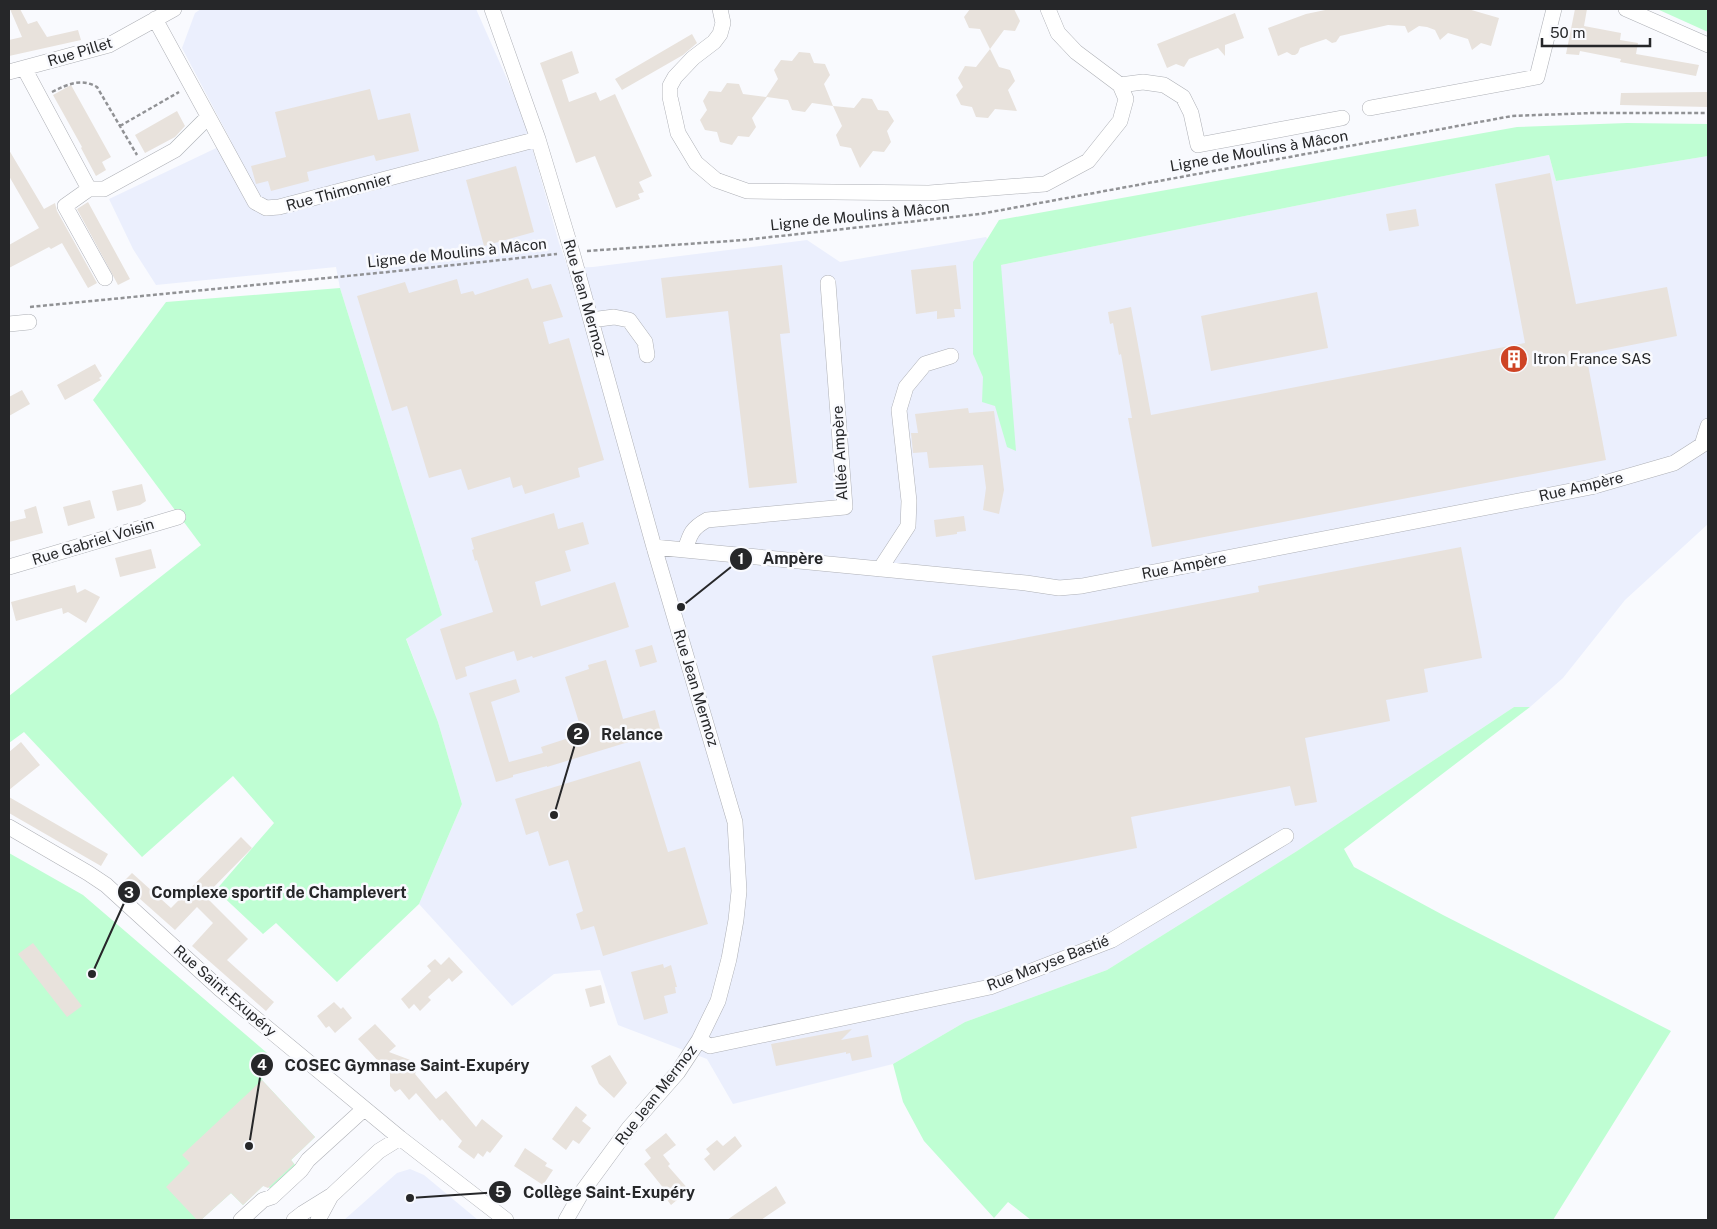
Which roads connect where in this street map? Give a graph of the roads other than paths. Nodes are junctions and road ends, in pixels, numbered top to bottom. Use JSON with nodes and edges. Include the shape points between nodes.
{"nodes":[{"id":1,"x":174,"y":9,"type":"edge"},
{"id":2,"x":492,"y":9,"type":"edge"},
{"id":3,"x":720,"y":9,"type":"edge"},
{"id":4,"x":1048,"y":9,"type":"edge"},
{"id":5,"x":1554,"y":9,"type":"edge"},
{"id":6,"x":1626,"y":9,"type":"edge"},
{"id":7,"x":155,"y":19,"type":"junction"},
{"id":8,"x":1708,"y":45,"type":"edge"},
{"id":9,"x":24,"y":68,"type":"junction"},
{"id":10,"x":9,"y":72,"type":"edge"},
{"id":11,"x":1120,"y":85,"type":"junction"},
{"id":12,"x":1370,"y":108,"type":"dead end"},
{"id":13,"x":208,"y":117,"type":"junction"},
{"id":14,"x":1342,"y":118,"type":"dead end"},
{"id":15,"x":538,"y":139,"type":"junction"},
{"id":16,"x":89,"y":189,"type":"junction"},
{"id":17,"x":105,"y":278,"type":"dead end"},
{"id":18,"x":828,"y":283,"type":"dead end"},
{"id":19,"x":28,"y":314,"type":"road end"},
{"id":20,"x":591,"y":320,"type":"junction"},
{"id":21,"x":9,"y":324,"type":"edge"},
{"id":22,"x":647,"y":355,"type":"dead end"},
{"id":23,"x":951,"y":356,"type":"dead end"},
{"id":24,"x":1708,"y":426,"type":"edge"},
{"id":25,"x":1705,"y":444,"type":"edge"},
{"id":26,"x":178,"y":517,"type":"dead end"},
{"id":27,"x":654,"y":547,"type":"junction"},
{"id":28,"x":685,"y":550,"type":"junction"},
{"id":29,"x":9,"y":567,"type":"edge"},
{"id":30,"x":880,"y":569,"type":"junction"},
{"id":31,"x":9,"y":827,"type":"edge"},
{"id":32,"x":1286,"y":836,"type":"dead end"},
{"id":33,"x":698,"y":1040,"type":"junction"},
{"id":34,"x":364,"y":1109,"type":"junction"},
{"id":35,"x":400,"y":1138,"type":"junction"},
{"id":36,"x":332,"y":1194,"type":"junction"},
{"id":37,"x":241,"y":1220,"type":"edge"},
{"id":38,"x":294,"y":1220,"type":"edge"},
{"id":39,"x":318,"y":1220,"type":"edge"},
{"id":40,"x":506,"y":1220,"type":"edge"},
{"id":41,"x":566,"y":1220,"type":"edge"}],
"edges":[{"from":1,"to":7,"type":"street","name":"Rue Pillet"},
{"from":2,"to":15,"type":"street","name":"Rue Jean Mermoz"},
{"from":3,"to":11,"type":"street","via":[[723,24],[720,34],[675,77],[670,86],[670,97],[678,133],[696,163],[716,180],[747,190],[929,193],[1045,184],[1088,161],[1120,121],[1126,99]]},
{"from":4,"to":11,"type":"street","via":[[1058,33],[1076,52]]},
{"from":5,"to":12,"type":"street","via":[[1537,77]]},
{"from":6,"to":8,"type":"street"},
{"from":7,"to":9,"type":"street","name":"Rue Pillet","via":[[110,45]]},
{"from":7,"to":13,"type":"street","name":"Rue Thimonnier"},
{"from":9,"to":10,"type":"street","name":"Rue Pillet"},
{"from":9,"to":16,"type":"street"},
{"from":11,"to":14,"type":"street","via":[[1143,82],[1164,86],[1183,97],[1191,113],[1198,145]]},
{"from":13,"to":15,"type":"street","name":"Rue Thimonnier","via":[[255,202],[266,208]]},
{"from":13,"to":16,"type":"street","via":[[175,150],[104,188]]},
{"from":15,"to":20,"type":"street","name":"Rue Jean Mermoz"},
{"from":16,"to":17,"type":"street","via":[[65,206]]},
{"from":18,"to":28,"type":"street","name":"Allée Ampère","via":[[845,507],[708,520],[689,536]]},
{"from":19,"to":21,"type":"street"},
{"from":20,"to":22,"type":"street","via":[[614,317],[629,320],[645,342]]},
{"from":20,"to":27,"type":"street","name":"Rue Jean Mermoz"},
{"from":23,"to":30,"type":"street","via":[[925,364],[906,387],[899,410],[909,501],[908,526]]},
{"from":24,"to":25,"type":"street","name":"Rue Ampère"},
{"from":25,"to":30,"type":"street","name":"Rue Ampère","via":[[1674,463],[1591,488],[1082,586],[1059,588]]},
{"from":26,"to":29,"type":"street","name":"Rue Gabriel Voisin"},
{"from":27,"to":28,"type":"street","name":"Rue Ampère"},
{"from":27,"to":33,"type":"street","name":"Rue Jean Mermoz","via":[[735,822],[739,891],[736,920],[718,1001]]},
{"from":28,"to":30,"type":"street","name":"Rue Ampère"},
{"from":31,"to":34,"type":"street","name":"Rue Saint-Exupéry","via":[[106,885],[220,989]]},
{"from":32,"to":33,"type":"street","name":"Rue Maryse Bastié","via":[[1112,940],[990,987],[710,1046]]},
{"from":33,"to":41,"type":"street","name":"Rue Jean Mermoz","via":[[678,1072],[629,1128]]},
{"from":34,"to":35,"type":"street","name":"Rue Saint-Exupéry"},
{"from":34,"to":37,"type":"street","via":[[272,1197]]},
{"from":35,"to":36,"type":"street","via":[[379,1151]]},
{"from":35,"to":40,"type":"street","name":"Rue Saint-Exupéry"},
{"from":36,"to":38,"type":"street"},
{"from":36,"to":39,"type":"street"}]}
